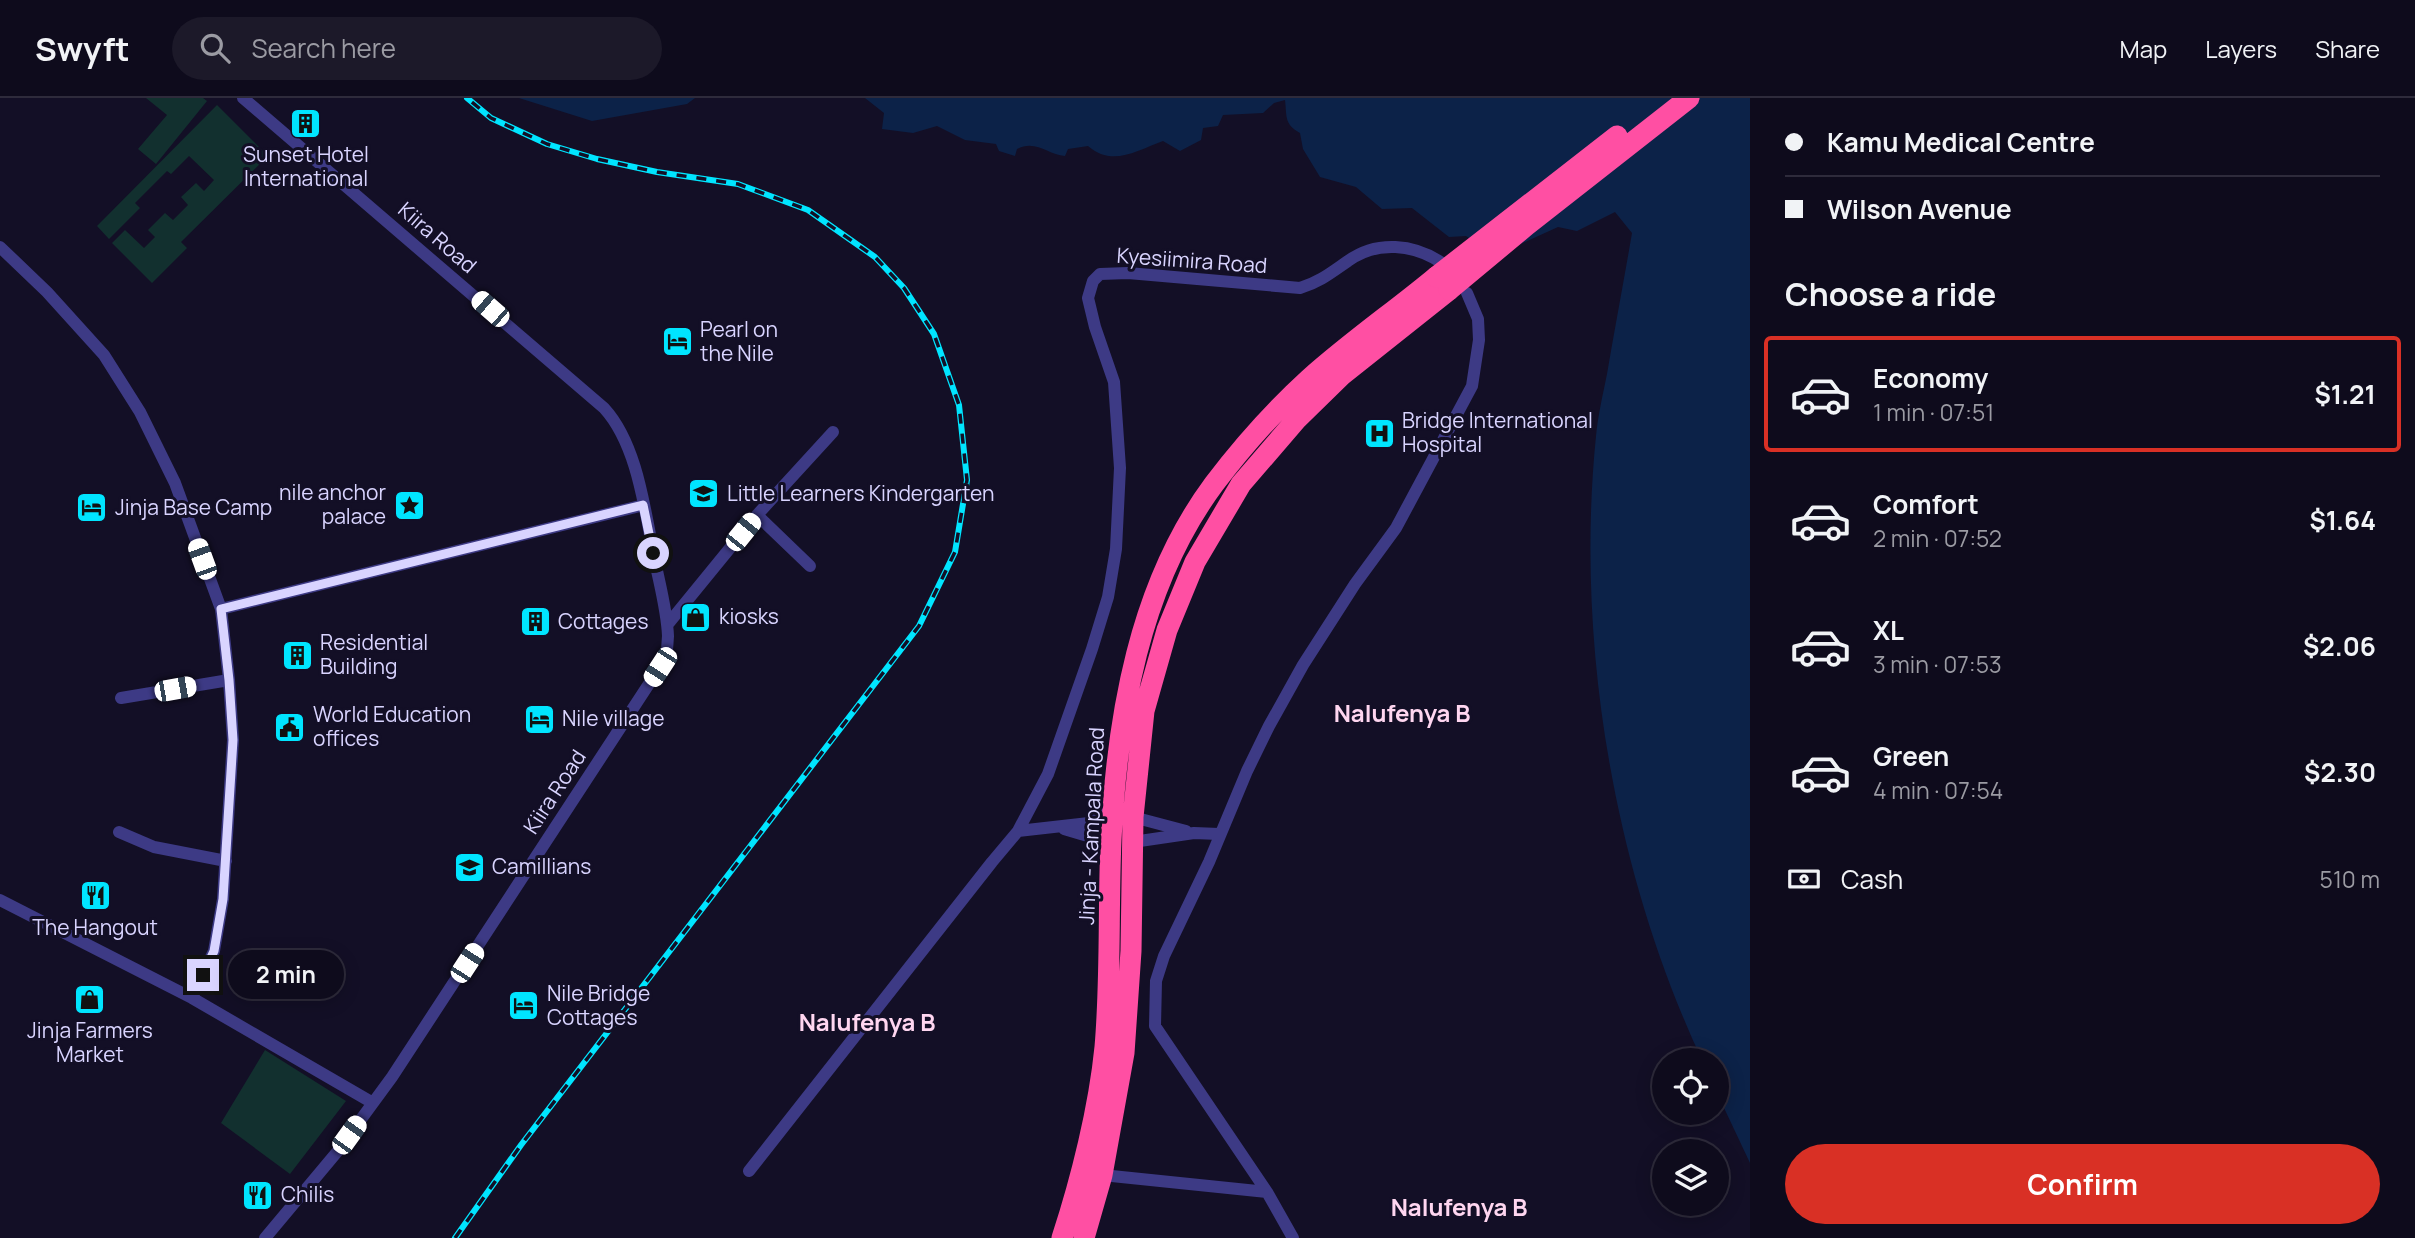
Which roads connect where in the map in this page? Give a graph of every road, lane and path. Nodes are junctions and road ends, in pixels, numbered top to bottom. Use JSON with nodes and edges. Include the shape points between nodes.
{"nodes":[{"id":1,"x":243,"y":98,"type":"edge"},
{"id":2,"x":1666,"y":98,"type":"edge"},
{"id":3,"x":1689,"y":98,"type":"edge"},
{"id":4,"x":0,"y":247,"type":"edge"},
{"id":5,"x":1449,"y":280,"type":"junction"},
{"id":6,"x":833,"y":432,"type":"dead end"},
{"id":7,"x":643,"y":505,"type":"junction"},
{"id":8,"x":757,"y":515,"type":"junction"},
{"id":9,"x":810,"y":566,"type":"dead end"},
{"id":10,"x":221,"y":609,"type":"junction"},
{"id":11,"x":667,"y":624,"type":"junction"},
{"id":12,"x":229,"y":680,"type":"junction"},
{"id":13,"x":121,"y":698,"type":"dead end"},
{"id":14,"x":1113,"y":807,"type":"junction"},
{"id":15,"x":1133,"y":817,"type":"junction"},
{"id":16,"x":1054,"y":827,"type":"junction"},
{"id":17,"x":1018,"y":831,"type":"junction"},
{"id":18,"x":119,"y":832,"type":"dead end"},
{"id":19,"x":1194,"y":833,"type":"junction"},
{"id":20,"x":1219,"y":834,"type":"junction"},
{"id":21,"x":1133,"y":842,"type":"junction"},
{"id":22,"x":1111,"y":843,"type":"junction"},
{"id":23,"x":226,"y":861,"type":"junction"},
{"id":24,"x":0,"y":900,"type":"edge"},
{"id":25,"x":192,"y":998,"type":"junction"},
{"id":26,"x":373,"y":1102,"type":"junction"},
{"id":27,"x":748,"y":1171,"type":"dead end"},
{"id":28,"x":1102,"y":1175,"type":"junction"},
{"id":29,"x":1267,"y":1192,"type":"junction"},
{"id":30,"x":265,"y":1238,"type":"edge"},
{"id":31,"x":1062,"y":1238,"type":"edge"},
{"id":32,"x":1084,"y":1238,"type":"edge"},
{"id":33,"x":1293,"y":1238,"type":"edge"}],
"edges":[{"from":1,"to":7,"type":"street","name":"Kiira Road","via":[[604,408],[624,436]]},
{"from":2,"to":5,"type":"highway","bridge":true},
{"from":3,"to":5,"type":"highway","bridge":true},
{"from":4,"to":10,"type":"street","via":[[104,355],[140,412],[175,483]]},
{"from":5,"to":14,"type":"highway","name":"Jinja - Kampala Road","via":[[1331,360],[1283,404],[1201,503],[1158,586],[1147,622],[1125,706]]},
{"from":5,"to":15,"type":"highway","name":"Jinja - Kampala Road","via":[[1319,396],[1241,484],[1221,516],[1195,562],[1154,668],[1144,710]]},
{"from":5,"to":17,"type":"street","name":"Kyesiimira Road","via":[[1429,254],[1392,246],[1371,249],[1317,283],[1300,288],[1161,275],[1100,274],[1093,281],[1088,298],[1114,382],[1120,468],[1115,549],[1108,597],[1092,649],[1048,774]]},
{"from":5,"to":20,"type":"street","via":[[1478,320],[1472,386],[1396,528],[1297,675]]},
{"from":6,"to":8,"type":"street"},
{"from":7,"to":10,"type":"street"},
{"from":7,"to":11,"type":"street","name":"Kiira Road"},
{"from":8,"to":9,"type":"street"},
{"from":8,"to":11,"type":"street"},
{"from":10,"to":12,"type":"street"},
{"from":11,"to":26,"type":"street","name":"Kiira Road","via":[[667,650],[660,667]]},
{"from":12,"to":13,"type":"street"},
{"from":12,"to":23,"type":"street","via":[[233,740]]},
{"from":14,"to":16,"type":"street","via":[[1089,823]]},
{"from":14,"to":22,"type":"highway","name":"Jinja - Kampala Road"},
{"from":15,"to":19,"type":"street"},
{"from":15,"to":21,"type":"highway","name":"Jinja - Kampala Road"},
{"from":16,"to":17,"type":"street"},
{"from":16,"to":22,"type":"street"},
{"from":17,"to":27,"type":"street"},
{"from":18,"to":23,"type":"street","via":[[154,847]]},
{"from":19,"to":20,"type":"street"},
{"from":19,"to":21,"type":"street"},
{"from":20,"to":29,"type":"street","via":[[1164,956],[1156,981],[1155,1026]]},
{"from":21,"to":28,"type":"highway","name":"Jinja - Kampala Road","via":[[1124,1053]]},
{"from":22,"to":31,"type":"highway","name":"Jinja - Kampala Road","via":[[1105,1049]]},
{"from":23,"to":25,"type":"street","via":[[214,951]]},
{"from":24,"to":25,"type":"street"},
{"from":25,"to":26,"type":"street"},
{"from":26,"to":30,"type":"street","name":"Kiira Road"},
{"from":28,"to":29,"type":"street"},
{"from":28,"to":32,"type":"highway","name":"Jinja - Kampala Road"},
{"from":29,"to":33,"type":"street"}]}
